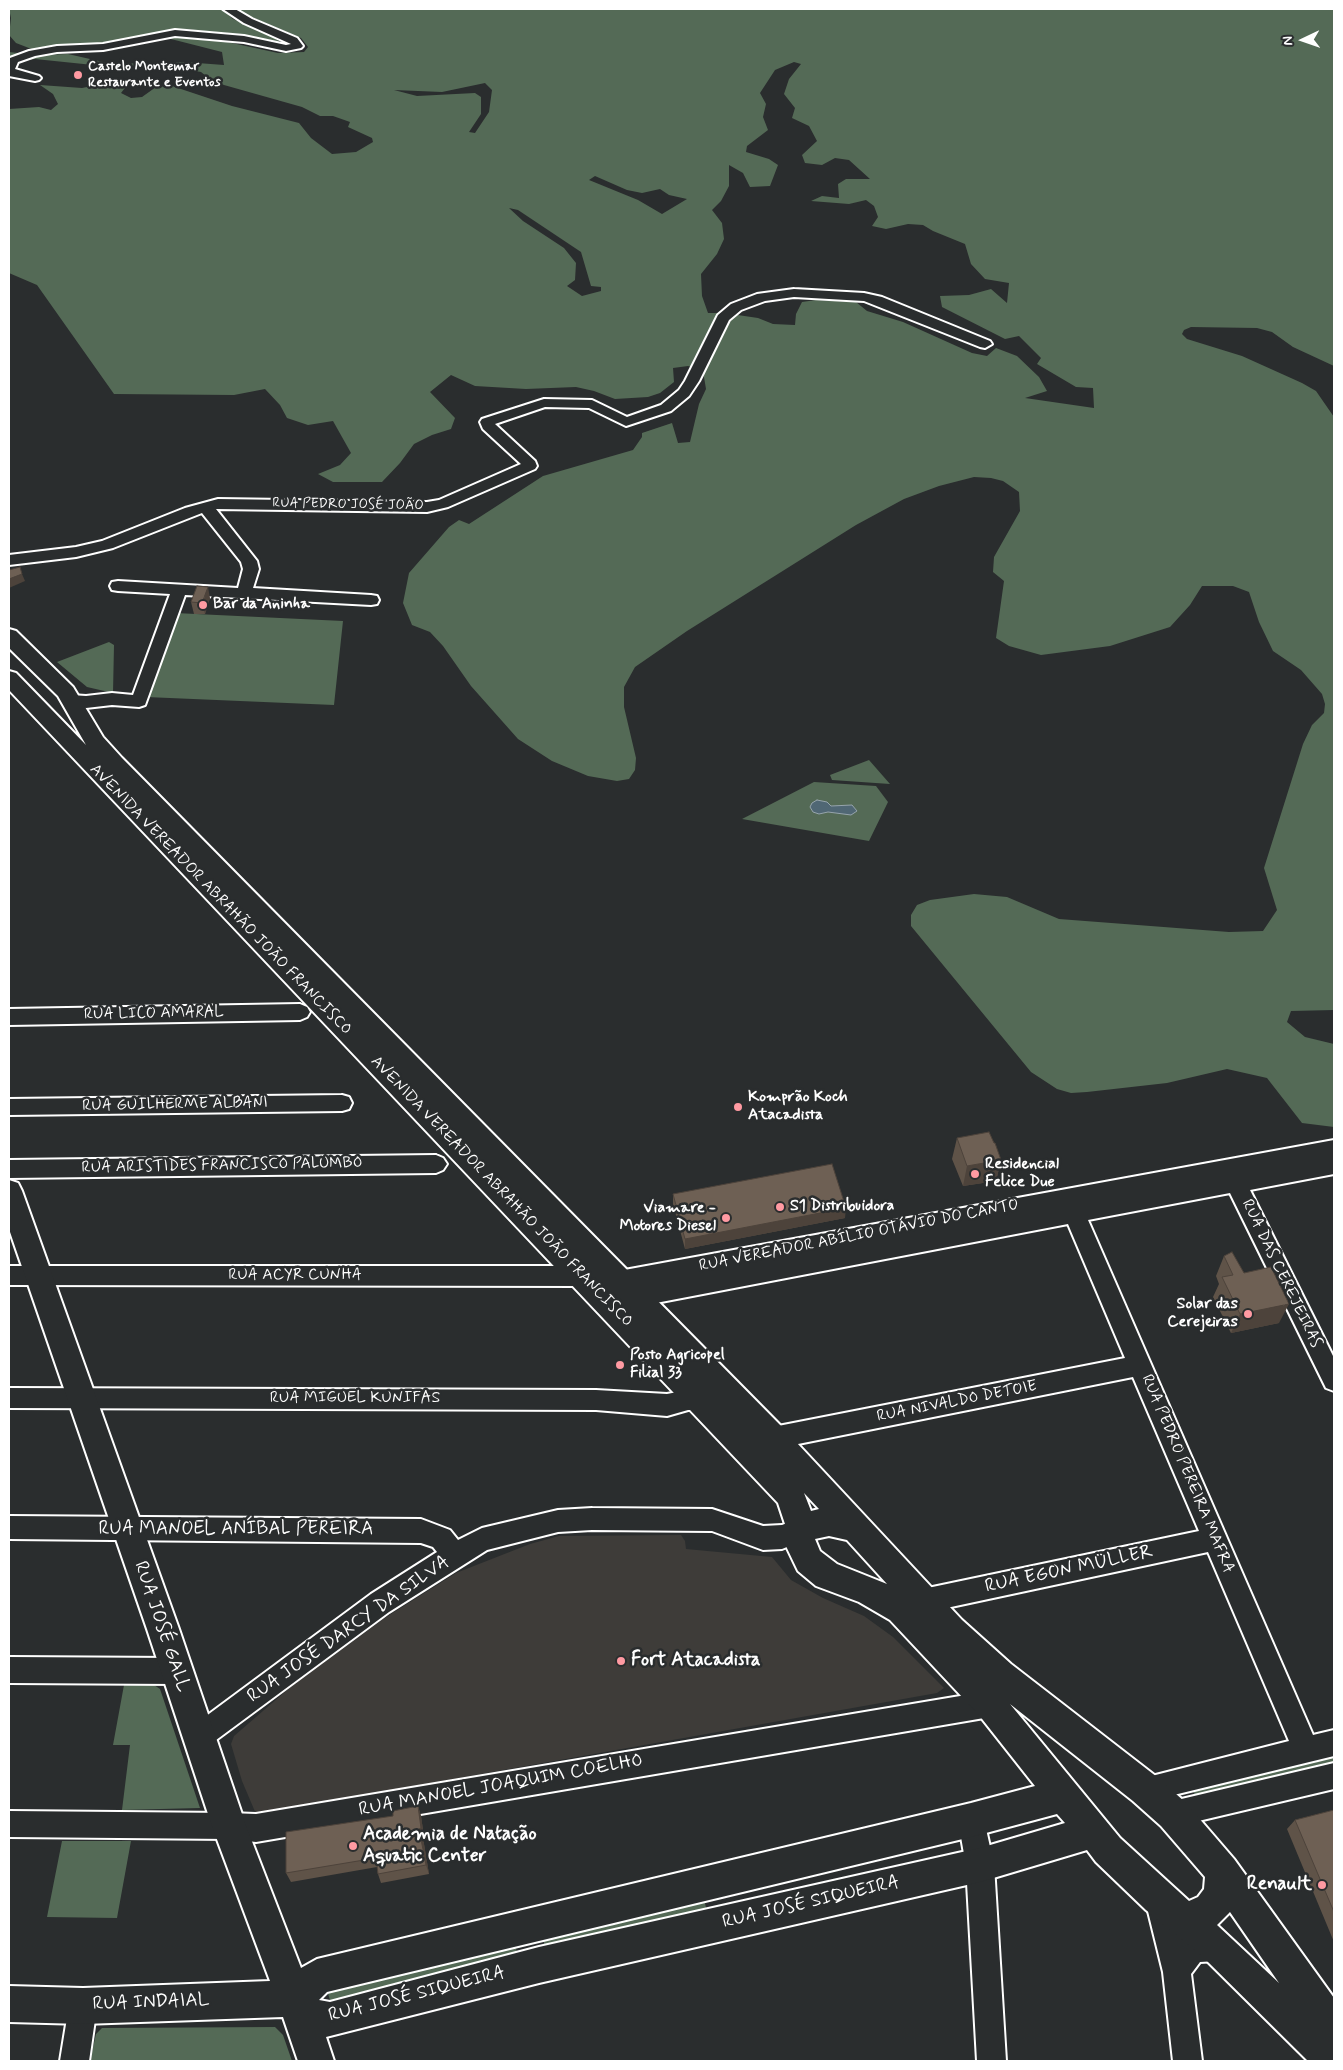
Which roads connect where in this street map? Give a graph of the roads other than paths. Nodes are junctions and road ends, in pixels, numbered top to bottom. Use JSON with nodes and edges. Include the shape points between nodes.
{"nodes":[{"id":1,"x":228,"y":9,"type":"edge"},
{"id":2,"x":35,"y":78,"type":"dead end"},
{"id":3,"x":985,"y":344,"type":"dead end"},
{"id":4,"x":205,"y":506,"type":"junction"},
{"id":5,"x":9,"y":560,"type":"edge"},
{"id":6,"x":118,"y":586,"type":"dead end"},
{"id":7,"x":179,"y":590,"type":"junction"},
{"id":8,"x":244,"y":593,"type":"junction"},
{"id":9,"x":371,"y":600,"type":"dead end"},
{"id":10,"x":9,"y":636,"type":"edge"},
{"id":11,"x":9,"y":678,"type":"edge"},
{"id":12,"x":30,"y":701,"type":"junction"},
{"id":13,"x":72,"y":701,"type":"junction"},
{"id":14,"x":300,"y":1012,"type":"dead end"},
{"id":15,"x":9,"y":1017,"type":"edge"},
{"id":16,"x":342,"y":1103,"type":"dead end"},
{"id":17,"x":9,"y":1107,"type":"edge"},
{"id":18,"x":1334,"y":1148,"type":"edge"},
{"id":19,"x":436,"y":1164,"type":"dead end"},
{"id":20,"x":1334,"y":1165,"type":"edge"},
{"id":21,"x":9,"y":1169,"type":"edge"},
{"id":22,"x":1232,"y":1175,"type":"junction"},
{"id":23,"x":9,"y":1192,"type":"edge"},
{"id":24,"x":1071,"y":1206,"type":"junction"},
{"id":25,"x":24,"y":1276,"type":"edge"},
{"id":26,"x":582,"y":1276,"type":"junction"},
{"id":27,"x":627,"y":1289,"type":"junction"},
{"id":28,"x":1140,"y":1365,"type":"junction"},
{"id":29,"x":1334,"y":1380,"type":"edge"},
{"id":30,"x":9,"y":1398,"type":"edge"},
{"id":31,"x":81,"y":1398,"type":"junction"},
{"id":32,"x":701,"y":1400,"type":"junction"},
{"id":33,"x":773,"y":1438,"type":"junction"},
{"id":34,"x":854,"y":1526,"type":"junction"},
{"id":35,"x":9,"y":1528,"type":"edge"},
{"id":36,"x":126,"y":1529,"type":"junction"},
{"id":37,"x":800,"y":1530,"type":"junction"},
{"id":38,"x":1215,"y":1539,"type":"junction"},
{"id":39,"x":455,"y":1555,"type":"junction"},
{"id":40,"x":923,"y":1601,"type":"junction"},
{"id":41,"x":9,"y":1670,"type":"edge"},
{"id":42,"x":177,"y":1671,"type":"junction"},
{"id":43,"x":990,"y":1704,"type":"junction"},
{"id":44,"x":199,"y":1737,"type":"junction"},
{"id":45,"x":1334,"y":1743,"type":"edge"},
{"id":46,"x":1306,"y":1750,"type":"junction"},
{"id":47,"x":1334,"y":1776,"type":"edge"},
{"id":48,"x":1146,"y":1789,"type":"junction"},
{"id":49,"x":1064,"y":1796,"type":"junction"},
{"id":50,"x":1172,"y":1814,"type":"junction"},
{"id":51,"x":970,"y":1820,"type":"junction"},
{"id":52,"x":9,"y":1824,"type":"edge"},
{"id":53,"x":229,"y":1826,"type":"junction"},
{"id":54,"x":1092,"y":1832,"type":"junction"},
{"id":55,"x":980,"y":1865,"type":"junction"},
{"id":56,"x":1222,"y":1871,"type":"junction"},
{"id":57,"x":1158,"y":1898,"type":"junction"},
{"id":58,"x":1186,"y":1919,"type":"junction"},
{"id":59,"x":532,"y":1926,"type":"junction"},
{"id":60,"x":1217,"y":1947,"type":"junction"},
{"id":61,"x":539,"y":1965,"type":"junction"},
{"id":62,"x":1177,"y":1972,"type":"junction"},
{"id":63,"x":294,"y":2000,"type":"junction"},
{"id":64,"x":9,"y":2004,"type":"edge"},
{"id":65,"x":83,"y":2006,"type":"junction"},
{"id":66,"x":1334,"y":2026,"type":"edge"},
{"id":67,"x":74,"y":2061,"type":"edge"},
{"id":68,"x":316,"y":2061,"type":"edge"},
{"id":69,"x":992,"y":2061,"type":"edge"},
{"id":70,"x":1188,"y":2061,"type":"edge"},
{"id":71,"x":1334,"y":2061,"type":"edge"}],
"edges":[{"from":1,"to":2,"type":"street","via":[[293,40],[297,46],[286,48],[235,38],[176,33],[103,47],[33,53],[14,60],[10,65],[12,73]]},
{"from":3,"to":4,"type":"street","name":"RUA PEDRO JOSÉ JOÃO","via":[[864,297],[775,294],[748,302],[728,313],[692,381],[684,393],[666,408],[626,422],[592,404],[544,403],[487,422],[530,466],[443,504],[427,507],[241,503]]},
{"from":4,"to":5,"type":"street","name":"RUA PEDRO JOSÉ JOÃO","via":[[107,545]]},
{"from":4,"to":8,"type":"street","via":[[249,562],[251,569]]},
{"from":6,"to":7,"type":"street"},
{"from":7,"to":8,"type":"street"},
{"from":7,"to":13,"type":"street","via":[[139,701]]},
{"from":8,"to":9,"type":"street"},
{"from":10,"to":13,"type":"main road","name":"AVENIDA VEREADOR ABRAHÃO JOÃO FRANCISCO","via":[[61,686]]},
{"from":11,"to":12,"type":"main road","name":"AVENIDA VEREADOR ABRAHÃO JOÃO FRANCISCO"},
{"from":12,"to":13,"type":"main road"},
{"from":12,"to":26,"type":"main road","name":"AVENIDA VEREADOR ABRAHÃO JOÃO FRANCISCO"},
{"from":13,"to":27,"type":"main road","name":"AVENIDA VEREADOR ABRAHÃO JOÃO FRANCISCO","via":[[95,742],[114,763]]},
{"from":14,"to":15,"type":"street","name":"RUA LICO AMARAL"},
{"from":16,"to":17,"type":"street","name":"RUA GUILHERME ALBANI"},
{"from":18,"to":22,"type":"street","name":"RUA VEREADOR ABÍLIO OTÁVIO DO CANTO"},
{"from":19,"to":21,"type":"street","name":"RUA ARISTIDES FRANCISCO PALUMBO"},
{"from":20,"to":22,"type":"street","name":"RUA VEREADOR ABÍLIO OTÁVIO DO CANTO"},
{"from":22,"to":24,"type":"street","name":"RUA VEREADOR ABÍLIO OTÁVIO DO CANTO"},
{"from":22,"to":29,"type":"street","name":"RUA DAS CEREJEIRAS"},
{"from":23,"to":25,"type":"main road","name":"RUA JOSÉ GALL"},
{"from":24,"to":27,"type":"street","name":"RUA VEREADOR ABÍLIO OTÁVIO DO CANTO"},
{"from":24,"to":28,"type":"street","name":"RUA PEDRO PEREIRA MAFRA"},
{"from":25,"to":26,"type":"street","name":"RUA ACYR CUNHA"},
{"from":25,"to":31,"type":"main road","name":"RUA JOSÉ GALL"},
{"from":26,"to":32,"type":"main road","name":"AVENIDA VEREADOR ABRAHÃO JOÃO FRANCISCO"},
{"from":27,"to":33,"type":"main road","name":"AVENIDA VEREADOR ABRAHÃO JOÃO FRANCISCO"},
{"from":28,"to":33,"type":"street","name":"RUA NIVALDO DETOIE"},
{"from":28,"to":38,"type":"street","name":"RUA PEDRO PEREIRA MAFRA"},
{"from":30,"to":31,"type":"street","name":"RUA MIGUEL KUNIFAS"},
{"from":31,"to":32,"type":"street","name":"RUA MIGUEL KUNIFAS","via":[[596,1400],[667,1405]]},
{"from":31,"to":36,"type":"main road","name":"RUA JOSÉ GALL"},
{"from":32,"to":37,"type":"main road","name":"AVENIDA VEREADOR ABRAHÃO JOÃO FRANCISCO","via":[[789,1494],[798,1512]]},
{"from":33,"to":34,"type":"main road","name":"AVENIDA VEREADOR ABRAHÃO JOÃO FRANCISCO"},
{"from":34,"to":37,"type":"main road","via":[[829,1522]]},
{"from":34,"to":40,"type":"main road","name":"AVENIDA VEREADOR ABRAHÃO JOÃO FRANCISCO"},
{"from":35,"to":36,"type":"street","name":"RUA MANOEL ANÍBAL PEREIRA"},
{"from":36,"to":39,"type":"street","name":"RUA MANOEL ANÍBAL PEREIRA","via":[[421,1531],[441,1538]]},
{"from":36,"to":42,"type":"main road","name":"RUA JOSÉ GALL"},
{"from":37,"to":39,"type":"street","name":"RUA JOSÉ DARCY DA SILVA","via":[[782,1537],[763,1538],[712,1520],[558,1521],[482,1540]]},
{"from":37,"to":43,"type":"main road","name":"AVENIDA VEREADOR ABRAHÃO JOÃO FRANCISCO","via":[[801,1550],[809,1561],[827,1574],[868,1590],[900,1609]]},
{"from":38,"to":40,"type":"street","name":"RUA EGON MÜLLER"},
{"from":38,"to":46,"type":"street","name":"RUA PEDRO PEREIRA MAFRA"},
{"from":39,"to":44,"type":"street","name":"RUA JOSÉ DARCY DA SILVA","via":[[380,1603]]},
{"from":40,"to":48,"type":"main road","name":"AVENIDA VEREADOR ABRAHÃO JOÃO FRANCISCO","via":[[1000,1675]]},
{"from":41,"to":42,"type":"street"},
{"from":42,"to":44,"type":"main road","name":"RUA JOSÉ GALL"},
{"from":43,"to":49,"type":"main road","name":"AVENIDA VEREADOR ABRAHÃO JOÃO FRANCISCO"},
{"from":43,"to":53,"type":"street","name":"RUA MANOEL JOAQUIM COELHO","via":[[256,1828]]},
{"from":44,"to":53,"type":"main road","name":"RUA JOSÉ GALL"},
{"from":45,"to":46,"type":"street"},
{"from":46,"to":48,"type":"street"},
{"from":47,"to":50,"type":"street"},
{"from":48,"to":50,"type":"main road","name":"AVENIDA VEREADOR ABRAHÃO JOÃO FRANCISCO"},
{"from":49,"to":51,"type":"main road"},
{"from":49,"to":54,"type":"main road","name":"AVENIDA VEREADOR ABRAHÃO JOÃO FRANCISCO"},
{"from":50,"to":56,"type":"main road","name":"AVENIDA VEREADOR ABRAHÃO JOÃO FRANCISCO"},
{"from":51,"to":55,"type":"street"},
{"from":51,"to":59,"type":"main road"},
{"from":52,"to":53,"type":"street","name":"RUA MANOEL JOAQUIM COELHO"},
{"from":53,"to":63,"type":"main road","name":"RUA JOSÉ GALL"},
{"from":54,"to":55,"type":"main road","name":"RUA JOSÉ SIQUEIRA"},
{"from":54,"to":57,"type":"main road","name":"AVENIDA VEREADOR ABRAHÃO JOÃO FRANCISCO"},
{"from":55,"to":61,"type":"main road","name":"RUA JOSÉ SIQUEIRA"},
{"from":55,"to":69,"type":"street"},
{"from":56,"to":58,"type":"main road","via":[[1218,1899],[1199,1916]]},
{"from":56,"to":66,"type":"main road","name":"AVENIDA VEREADOR ABRAHÃO JOÃO FRANCISCO"},
{"from":57,"to":58,"type":"main road","name":"AVENIDA VEREADOR ABRAHÃO JOÃO FRANCISCO"},
{"from":57,"to":62,"type":"street"},
{"from":58,"to":60,"type":"main road","name":"AVENIDA VEREADOR ABRAHÃO JOÃO FRANCISCO"},
{"from":58,"to":62,"type":"street"},
{"from":59,"to":61,"type":"main road"},
{"from":59,"to":63,"type":"main road","via":[[317,1977]]},
{"from":60,"to":62,"type":"street","via":[[1192,1950]]},
{"from":60,"to":71,"type":"main road","name":"AVENIDA VEREADOR ABRAHÃO JOÃO FRANCISCO"},
{"from":61,"to":63,"type":"main road","name":"RUA JOSÉ SIQUEIRA","via":[[330,2020],[311,2018]]},
{"from":62,"to":70,"type":"street"},
{"from":63,"to":65,"type":"main road","name":"RUA INDAIAL"},
{"from":63,"to":68,"type":"main road","name":"RUA JOSÉ GALL"},
{"from":64,"to":65,"type":"main road","name":"RUA INDAIAL"},
{"from":65,"to":67,"type":"street"}]}
